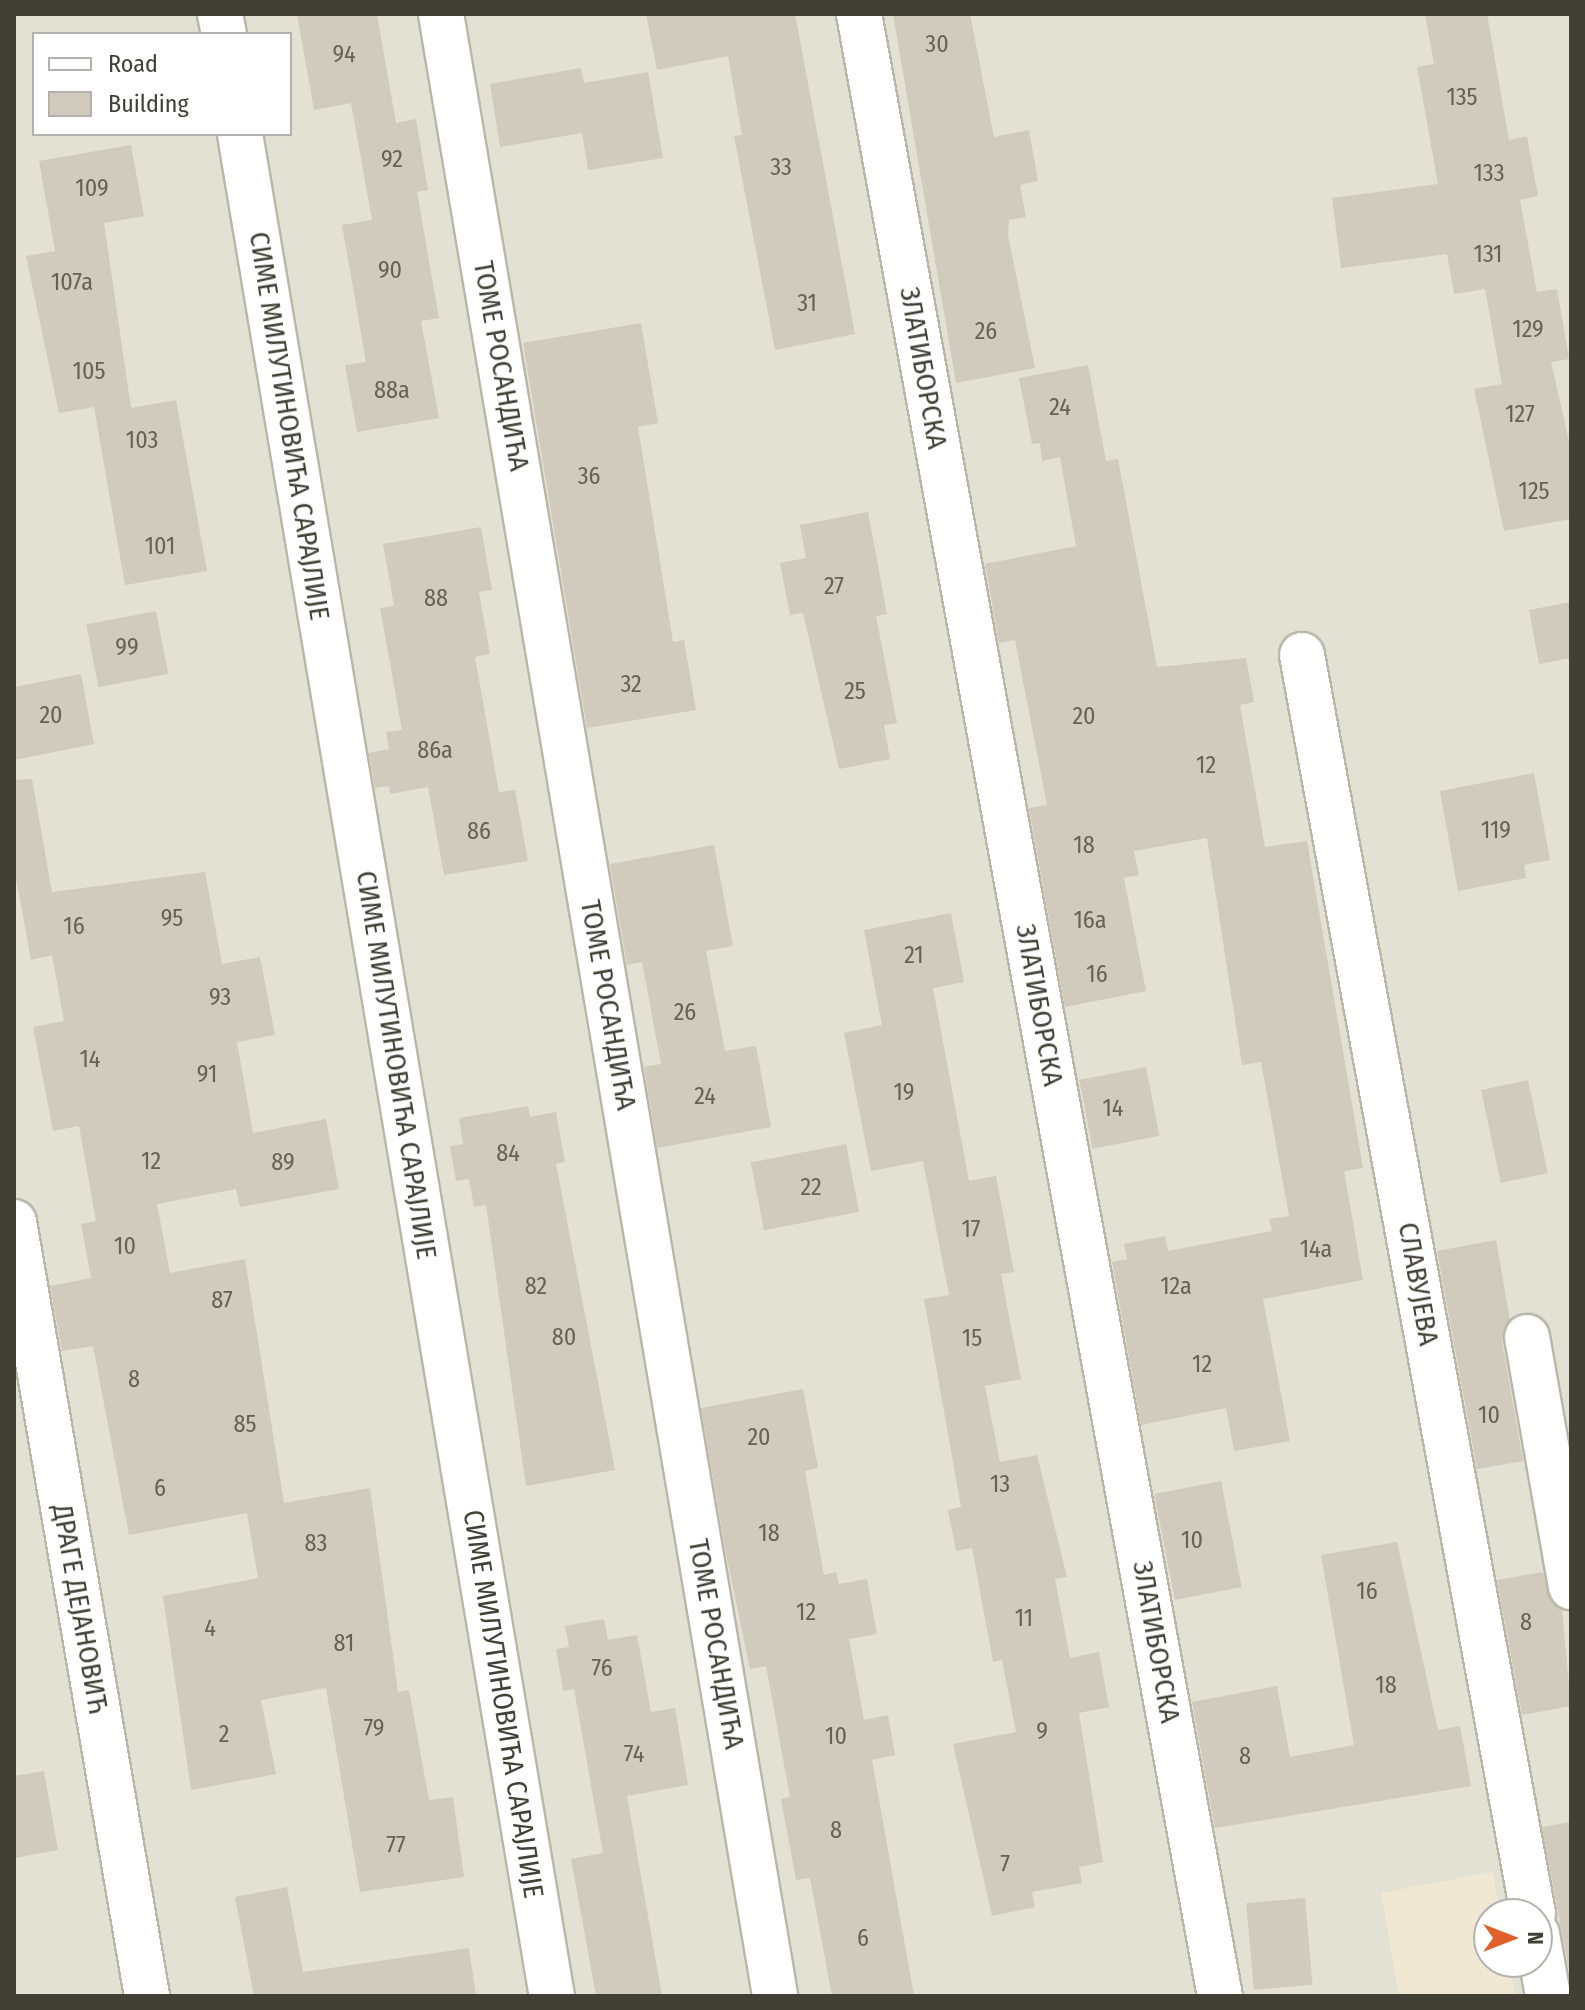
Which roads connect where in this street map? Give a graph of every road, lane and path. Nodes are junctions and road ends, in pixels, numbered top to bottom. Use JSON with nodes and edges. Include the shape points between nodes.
{"nodes":[{"id":1,"x":441,"y":14,"type":"edge"},
{"id":2,"x":859,"y":14,"type":"edge"},
{"id":3,"x":240,"y":136,"type":"edge"},
{"id":4,"x":1302,"y":655,"type":"dead end"},
{"id":5,"x":14,"y":1222,"type":"edge"},
{"id":6,"x":1527,"y":1337,"type":"dead end"},
{"id":7,"x":1571,"y":1587,"type":"edge"},
{"id":8,"x":1530,"y":1898,"type":"edge"},
{"id":9,"x":147,"y":1996,"type":"edge"},
{"id":10,"x":552,"y":1996,"type":"edge"},
{"id":11,"x":775,"y":1996,"type":"edge"},
{"id":12,"x":1220,"y":1996,"type":"edge"}],
"edges":[{"from":1,"to":11,"type":"street","name":"ТОМЕ РОСАНДИЋА"},
{"from":2,"to":12,"type":"street","name":"ЗЛАТИБОРСКА"},
{"from":3,"to":10,"type":"street","name":"СИМЕ МИЛУТИНОВИЋА САРАЈЛИЈЕ"},
{"from":4,"to":8,"type":"street","name":"СЛАВУЈЕВА"},
{"from":5,"to":9,"type":"street","name":"ДРАГЕ ДЕЈАНОВИЋ"},
{"from":6,"to":7,"type":"street"}]}
